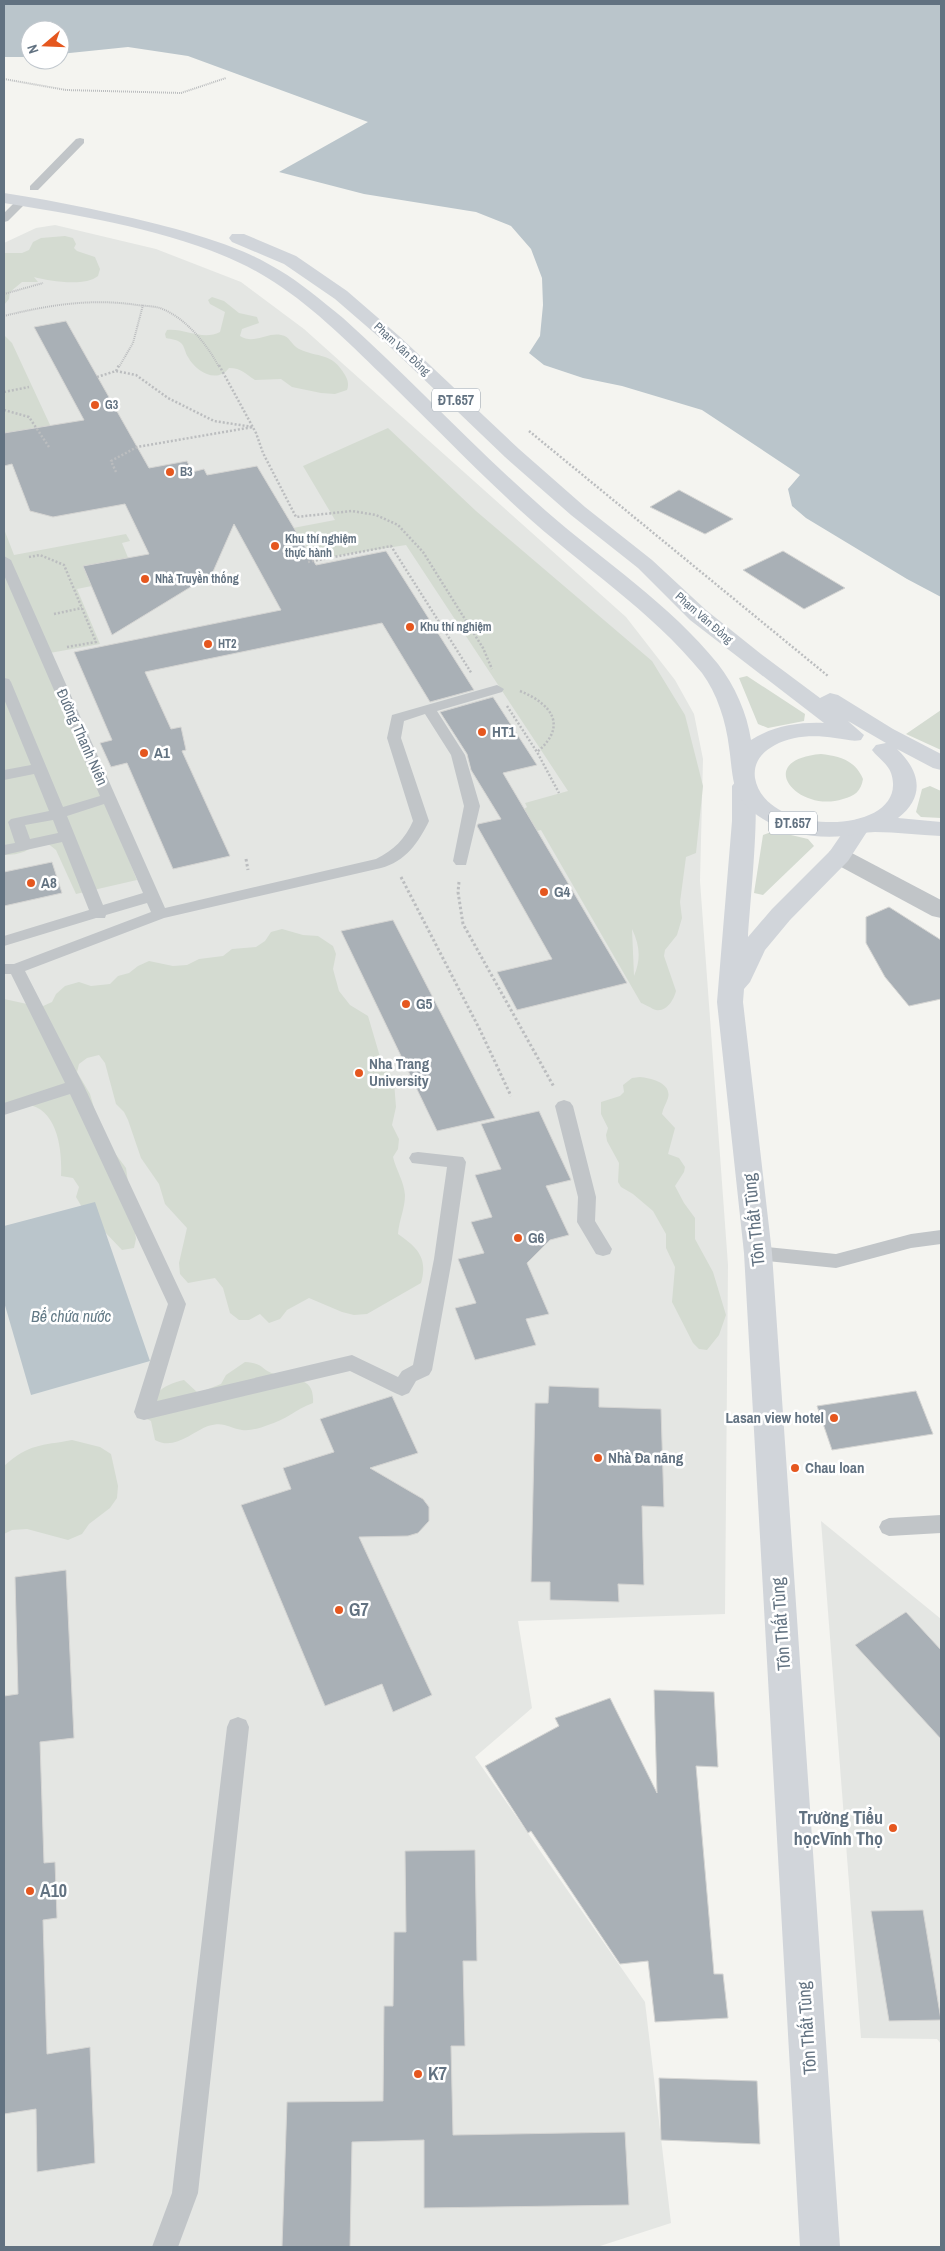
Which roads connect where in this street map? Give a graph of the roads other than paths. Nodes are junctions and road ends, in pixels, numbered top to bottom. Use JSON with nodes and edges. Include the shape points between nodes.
{"nodes":[{"id":1,"x":80,"y":141,"type":"dead end"},
{"id":2,"x":4,"y":184,"type":"edge"},
{"id":3,"x":20,"y":196,"type":"edge"},
{"id":4,"x":4,"y":219,"type":"edge"},
{"id":5,"x":4,"y":560,"type":"edge"},
{"id":6,"x":645,"y":564,"type":"junction"},
{"id":7,"x":4,"y":682,"type":"edge"},
{"id":8,"x":497,"y":689,"type":"road end"},
{"id":9,"x":428,"y":708,"type":"junction"},
{"id":10,"x":849,"y":734,"type":"junction"},
{"id":11,"x":884,"y":750,"type":"junction"},
{"id":12,"x":941,"y":763,"type":"edge"},
{"id":13,"x":39,"y":768,"type":"junction"},
{"id":14,"x":941,"y":774,"type":"edge"},
{"id":15,"x":4,"y":775,"type":"edge"},
{"id":16,"x":743,"y":779,"type":"junction"},
{"id":17,"x":109,"y":798,"type":"junction"},
{"id":18,"x":58,"y":814,"type":"junction"},
{"id":19,"x":865,"y":826,"type":"junction"},
{"id":20,"x":941,"y":829,"type":"edge"},
{"id":21,"x":67,"y":836,"type":"junction"},
{"id":22,"x":24,"y":845,"type":"junction"},
{"id":23,"x":4,"y":850,"type":"edge"},
{"id":24,"x":839,"y":856,"type":"junction"},
{"id":25,"x":462,"y":861,"type":"road end"},
{"id":26,"x":152,"y":896,"type":"junction"},
{"id":27,"x":941,"y":910,"type":"edge"},
{"id":28,"x":99,"y":914,"type":"junction"},
{"id":29,"x":160,"y":914,"type":"junction"},
{"id":30,"x":4,"y":941,"type":"edge"},
{"id":31,"x":10,"y":969,"type":"edge"},
{"id":32,"x":730,"y":1002,"type":"junction"},
{"id":33,"x":75,"y":1086,"type":"junction"},
{"id":34,"x":564,"y":1106,"type":"road end"},
{"id":35,"x":4,"y":1109,"type":"edge"},
{"id":36,"x":418,"y":1158,"type":"dead end"},
{"id":37,"x":941,"y":1237,"type":"edge"},
{"id":38,"x":603,"y":1249,"type":"dead end"},
{"id":39,"x":758,"y":1253,"type":"junction"},
{"id":40,"x":941,"y":1524,"type":"edge"},
{"id":41,"x":889,"y":1527,"type":"dead end"},
{"id":42,"x":238,"y":1727,"type":"dead end"},
{"id":43,"x":164,"y":2247,"type":"edge"},
{"id":44,"x":820,"y":2247,"type":"edge"}],
"edges":[{"from":1,"to":3,"type":"lane"},
{"from":2,"to":3,"type":"main road","name":"Phạm Văn Đồng","number":"ĐT.657"},
{"from":3,"to":4,"type":"lane"},
{"from":3,"to":6,"type":"main road","name":"Phạm Văn Đồng","number":"ĐT.657","via":[[92,198],[159,213],[251,242],[290,260],[342,296],[570,505]]},
{"from":3,"to":16,"type":"main road","name":"Phạm Văn Đồng","number":"ĐT.657","via":[[120,220],[242,257],[314,303],[538,514],[690,646],[714,673],[731,707],[740,738]]},
{"from":5,"to":17,"type":"lane","name":"Đường Thanh Niên"},
{"from":6,"to":10,"type":"main road","name":"Phạm Văn Đồng","number":"ĐT.657","via":[[698,615],[823,710]]},
{"from":6,"to":12,"type":"main road","via":[[749,645],[815,691],[885,734]]},
{"from":7,"to":13,"type":"lane"},
{"from":8,"to":9,"type":"lane"},
{"from":9,"to":25,"type":"lane","via":[[458,755],[472,806]]},
{"from":9,"to":29,"type":"lane","via":[[397,718],[394,738],[421,821],[400,854],[381,863]]},
{"from":10,"to":11,"type":"main road","name":"Phạm Văn Đồng","number":"ĐT.657"},
{"from":10,"to":16,"type":"main road","name":"Phạm Văn Đồng","number":"ĐT.657","via":[[800,730],[778,735],[760,744],[747,756]]},
{"from":11,"to":14,"type":"main road","name":"Phạm Văn Đồng","number":"ĐT.657"},
{"from":11,"to":19,"type":"main road","name":"Phạm Văn Đồng","number":"ĐT.657","via":[[897,762],[905,776],[906,790],[900,804],[888,815]]},
{"from":13,"to":15,"type":"lane"},
{"from":13,"to":18,"type":"lane"},
{"from":16,"to":19,"type":"main road","name":"Phạm Văn Đồng","number":"ĐT.657","via":[[756,803],[776,817],[830,830]]},
{"from":16,"to":32,"type":"main road","name":"Tôn Thất Tùng","via":[[744,821]]},
{"from":17,"to":18,"type":"lane"},
{"from":17,"to":26,"type":"lane","name":"Đường Thanh Niên"},
{"from":18,"to":21,"type":"lane"},
{"from":18,"to":22,"type":"lane","via":[[16,822]]},
{"from":19,"to":20,"type":"main road","name":"Phạm Văn Đồng","number":"ĐT.657"},
{"from":19,"to":24,"type":"main road","name":"Tôn Thất Tùng"},
{"from":21,"to":22,"type":"lane"},
{"from":21,"to":28,"type":"lane"},
{"from":22,"to":23,"type":"lane"},
{"from":24,"to":27,"type":"street"},
{"from":24,"to":32,"type":"main road","name":"Tôn Thất Tùng","via":[[757,943],[742,966]]},
{"from":26,"to":28,"type":"lane"},
{"from":26,"to":29,"type":"lane","name":"Đường Thanh Niên"},
{"from":28,"to":30,"type":"lane"},
{"from":29,"to":31,"type":"lane"},
{"from":31,"to":33,"type":"lane"},
{"from":32,"to":39,"type":"main road","name":"Tôn Thất Tùng"},
{"from":33,"to":35,"type":"lane"},
{"from":33,"to":36,"type":"lane","via":[[177,1304],[144,1412],[352,1362],[402,1388],[409,1376],[422,1370],[457,1162]]},
{"from":34,"to":38,"type":"lane","via":[[587,1197],[586,1222]]},
{"from":37,"to":39,"type":"lane","via":[[836,1260]]},
{"from":39,"to":44,"type":"main road","name":"Tôn Thất Tùng"},
{"from":40,"to":41,"type":"lane"},
{"from":42,"to":43,"type":"lane","via":[[185,2193]]}]}
